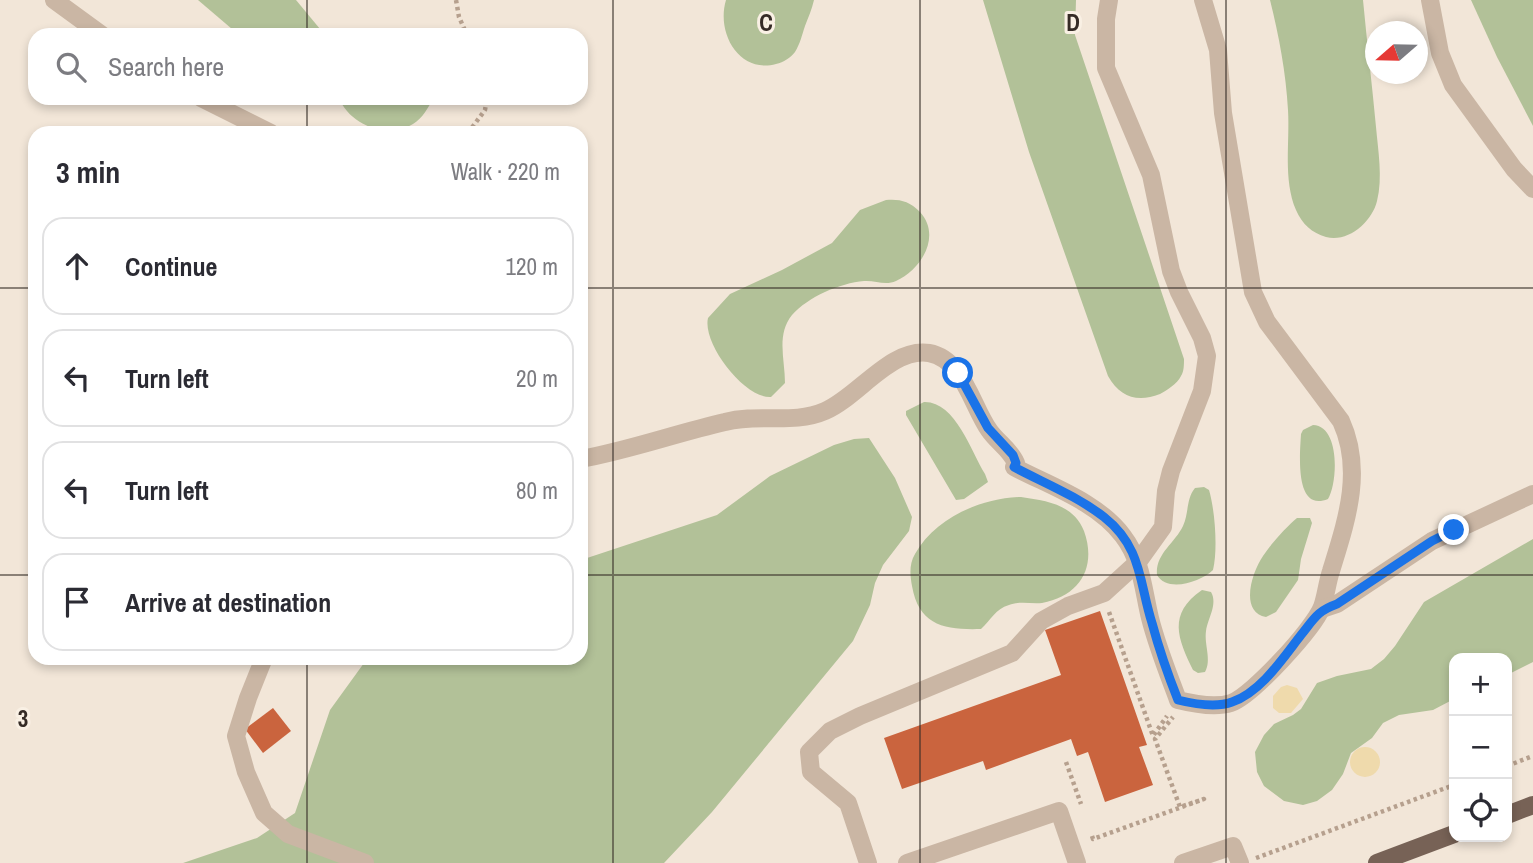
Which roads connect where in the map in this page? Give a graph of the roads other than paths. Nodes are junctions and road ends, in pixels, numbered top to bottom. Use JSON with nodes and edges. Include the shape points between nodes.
{"nodes":[{"id":1,"x":54,"y":0,"type":"edge"},
{"id":2,"x":1109,"y":0,"type":"edge"},
{"id":3,"x":1202,"y":0,"type":"edge"},
{"id":4,"x":1430,"y":0,"type":"edge"},
{"id":5,"x":92,"y":28,"type":"edge"},
{"id":6,"x":215,"y":105,"type":"edge"},
{"id":7,"x":257,"y":126,"type":"edge"},
{"id":8,"x":1533,"y":189,"type":"edge"},
{"id":9,"x":588,"y":457,"type":"edge"},
{"id":10,"x":1533,"y":494,"type":"edge"},
{"id":11,"x":1138,"y":562,"type":"junction"},
{"id":12,"x":1322,"y":609,"type":"junction"},
{"id":13,"x":261,"y":665,"type":"edge"},
{"id":14,"x":1533,"y":805,"type":"edge"},
{"id":15,"x":1512,"y":813,"type":"edge"},
{"id":16,"x":1449,"y":836,"type":"edge"},
{"id":17,"x":1244,"y":862,"type":"edge"},
{"id":18,"x":365,"y":863,"type":"edge"},
{"id":19,"x":868,"y":863,"type":"edge"},
{"id":20,"x":907,"y":863,"type":"edge"},
{"id":21,"x":1077,"y":863,"type":"edge"},
{"id":22,"x":1183,"y":863,"type":"edge"},
{"id":23,"x":1377,"y":863,"type":"edge"}],
"edges":[{"from":1,"to":5,"type":"lane"},
{"from":2,"to":11,"type":"lane","via":[[1106,68],[1151,175],[1171,271],[1207,356],[1202,391],[1171,471],[1163,527]]},
{"from":3,"to":12,"type":"lane","via":[[1217,46],[1223,113],[1253,292],[1267,322],[1341,421],[1349,447],[1351,500]]},
{"from":4,"to":8,"type":"lane","via":[[1440,53],[1453,85]]},
{"from":6,"to":7,"type":"lane"},
{"from":9,"to":11,"type":"lane","via":[[726,421],[803,419],[835,406],[897,359],[914,353],[934,354],[958,373],[988,428],[1013,455],[1014,467],[1105,518],[1123,536]]},
{"from":10,"to":12,"type":"lane","via":[[1432,541],[1337,604]]},
{"from":11,"to":12,"type":"lane","via":[[1151,620],[1178,700],[1225,704],[1241,698],[1270,672]]},
{"from":11,"to":19,"type":"lane","via":[[1104,593],[1041,621],[1012,653],[860,716],[830,731],[808,752],[811,772],[848,803]]},
{"from":13,"to":18,"type":"lane","via":[[236,736],[264,813],[288,834]]},
{"from":14,"to":15,"type":"main road"},
{"from":16,"to":23,"type":"main road"},
{"from":17,"to":22,"type":"lane","via":[[1233,846]]},
{"from":20,"to":21,"type":"lane","via":[[1059,811]]}]}
